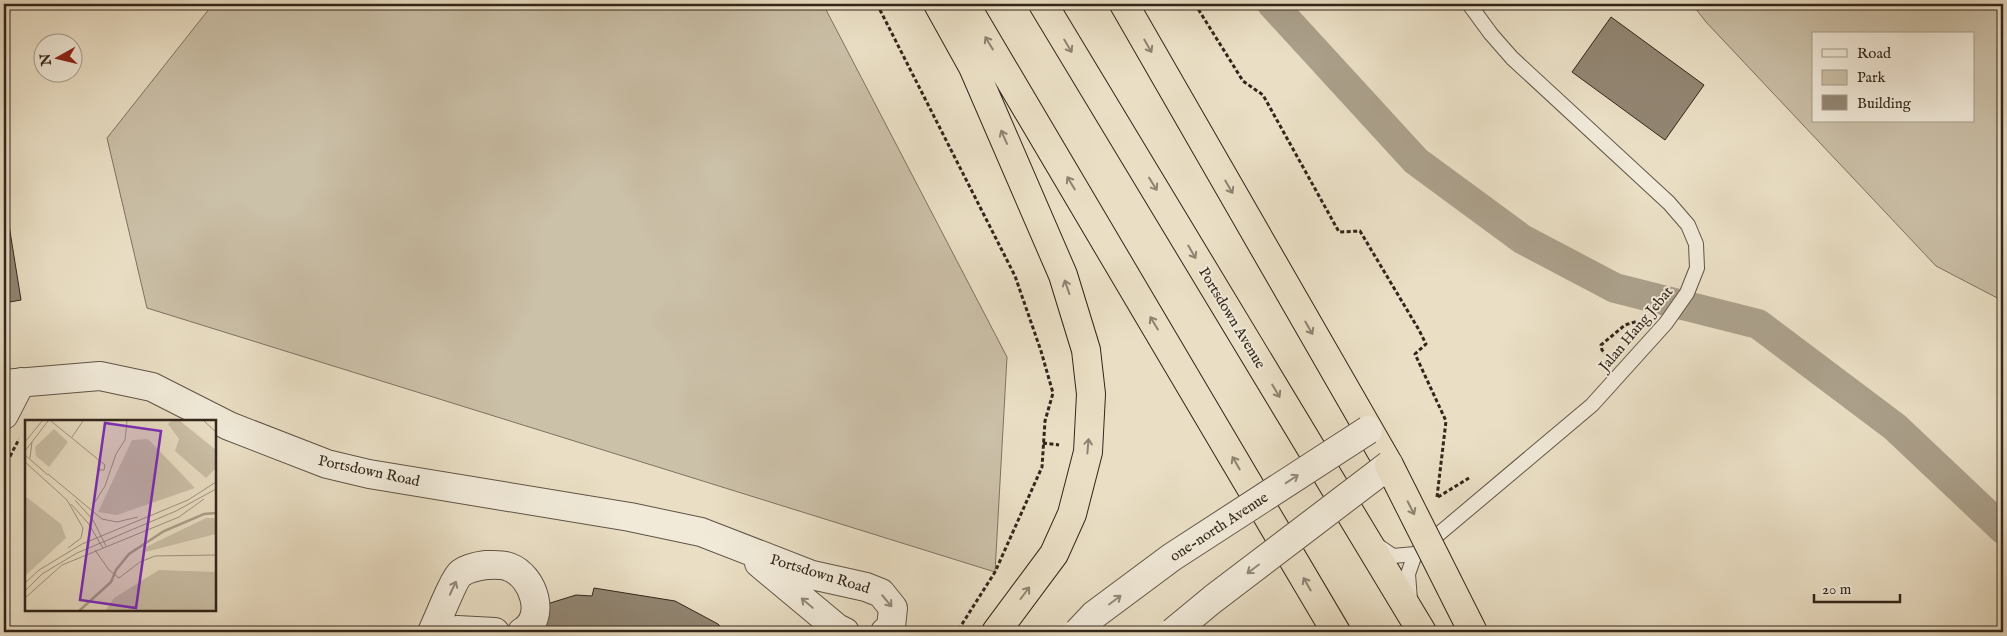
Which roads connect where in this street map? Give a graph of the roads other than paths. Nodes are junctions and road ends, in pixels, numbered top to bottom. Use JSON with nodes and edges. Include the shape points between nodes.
{"nodes":[{"id":1,"x":938,"y":4,"type":"edge"},
{"id":2,"x":965,"y":4,"type":"edge"},
{"id":3,"x":1043,"y":4,"type":"edge"},
{"id":4,"x":1124,"y":4,"type":"edge"},
{"id":5,"x":1469,"y":4,"type":"edge"},
{"id":6,"x":12,"y":383,"type":"edge"},
{"id":7,"x":13,"y":424,"type":"edge"},
{"id":8,"x":1368,"y":430,"type":"junction"},
{"id":9,"x":1389,"y":465,"type":"junction"},
{"id":10,"x":1360,"y":532,"type":"junction"},
{"id":11,"x":744,"y":550,"type":"junction"},
{"id":12,"x":1415,"y":554,"type":"junction"},
{"id":13,"x":1418,"y":625,"type":"edge"},
{"id":14,"x":432,"y":632,"type":"edge"},
{"id":15,"x":452,"y":632,"type":"edge"},
{"id":16,"x":495,"y":632,"type":"edge"},
{"id":17,"x":522,"y":632,"type":"edge"},
{"id":18,"x":845,"y":632,"type":"edge"},
{"id":19,"x":885,"y":632,"type":"edge"},
{"id":20,"x":996,"y":632,"type":"edge"},
{"id":21,"x":1078,"y":632,"type":"edge"},
{"id":22,"x":1173,"y":632,"type":"edge"},
{"id":23,"x":1336,"y":632,"type":"edge"},
{"id":24,"x":1473,"y":632,"type":"edge"}],
"edges":[{"from":20,"to":1,"type":"highway","one_way":true,"via":[[1054,554],[1072,514],[1088,452],[1091,394],[1086,350],[1063,276],[973,68]]},
{"from":23,"to":2,"type":"highway","one_way":true},
{"from":3,"to":10,"type":"highway","name":"Portsdown Avenue","one_way":true},
{"from":4,"to":8,"type":"highway","one_way":true},
{"from":5,"to":12,"type":"lane","name":"Jalan Hang Jebat","via":[[1512,58],[1669,203],[1688,225],[1696,244],[1697,268],[1687,293],[1671,315],[1592,405]]},
{"from":6,"to":7,"type":"street"},
{"from":6,"to":11,"type":"street","name":"Portsdown Road","via":[[100,376],[152,387],[229,426],[327,464],[369,474],[630,517],[701,532]]},
{"from":8,"to":9,"type":"highway"},
{"from":21,"to":8,"type":"street","name":"one-north Avenue","one_way":true,"bridge":true,"via":[[1094,615],[1172,557]]},
{"from":9,"to":22,"type":"street","one_way":true,"bridge":true},
{"from":9,"to":24,"type":"highway","one_way":true,"bridge":true},
{"from":10,"to":12,"type":"lane","via":[[1393,556]]},
{"from":10,"to":13,"type":"highway","name":"Portsdown Avenue"},
{"from":18,"to":11,"type":"street","name":"Portsdown Road","one_way":true,"via":[[836,628]]},
{"from":11,"to":19,"type":"street","name":"Portsdown Road","one_way":true,"via":[[812,575],[881,593],[893,608],[891,627]]},
{"from":12,"to":13,"type":"lane","via":[[1408,574],[1408,592]]},
{"from":14,"to":17,"type":"street","one_way":true,"via":[[460,574],[475,566],[498,565],[510,567],[524,577],[534,595],[536,612],[530,628]]},
{"from":15,"to":16,"type":"street"}]}
